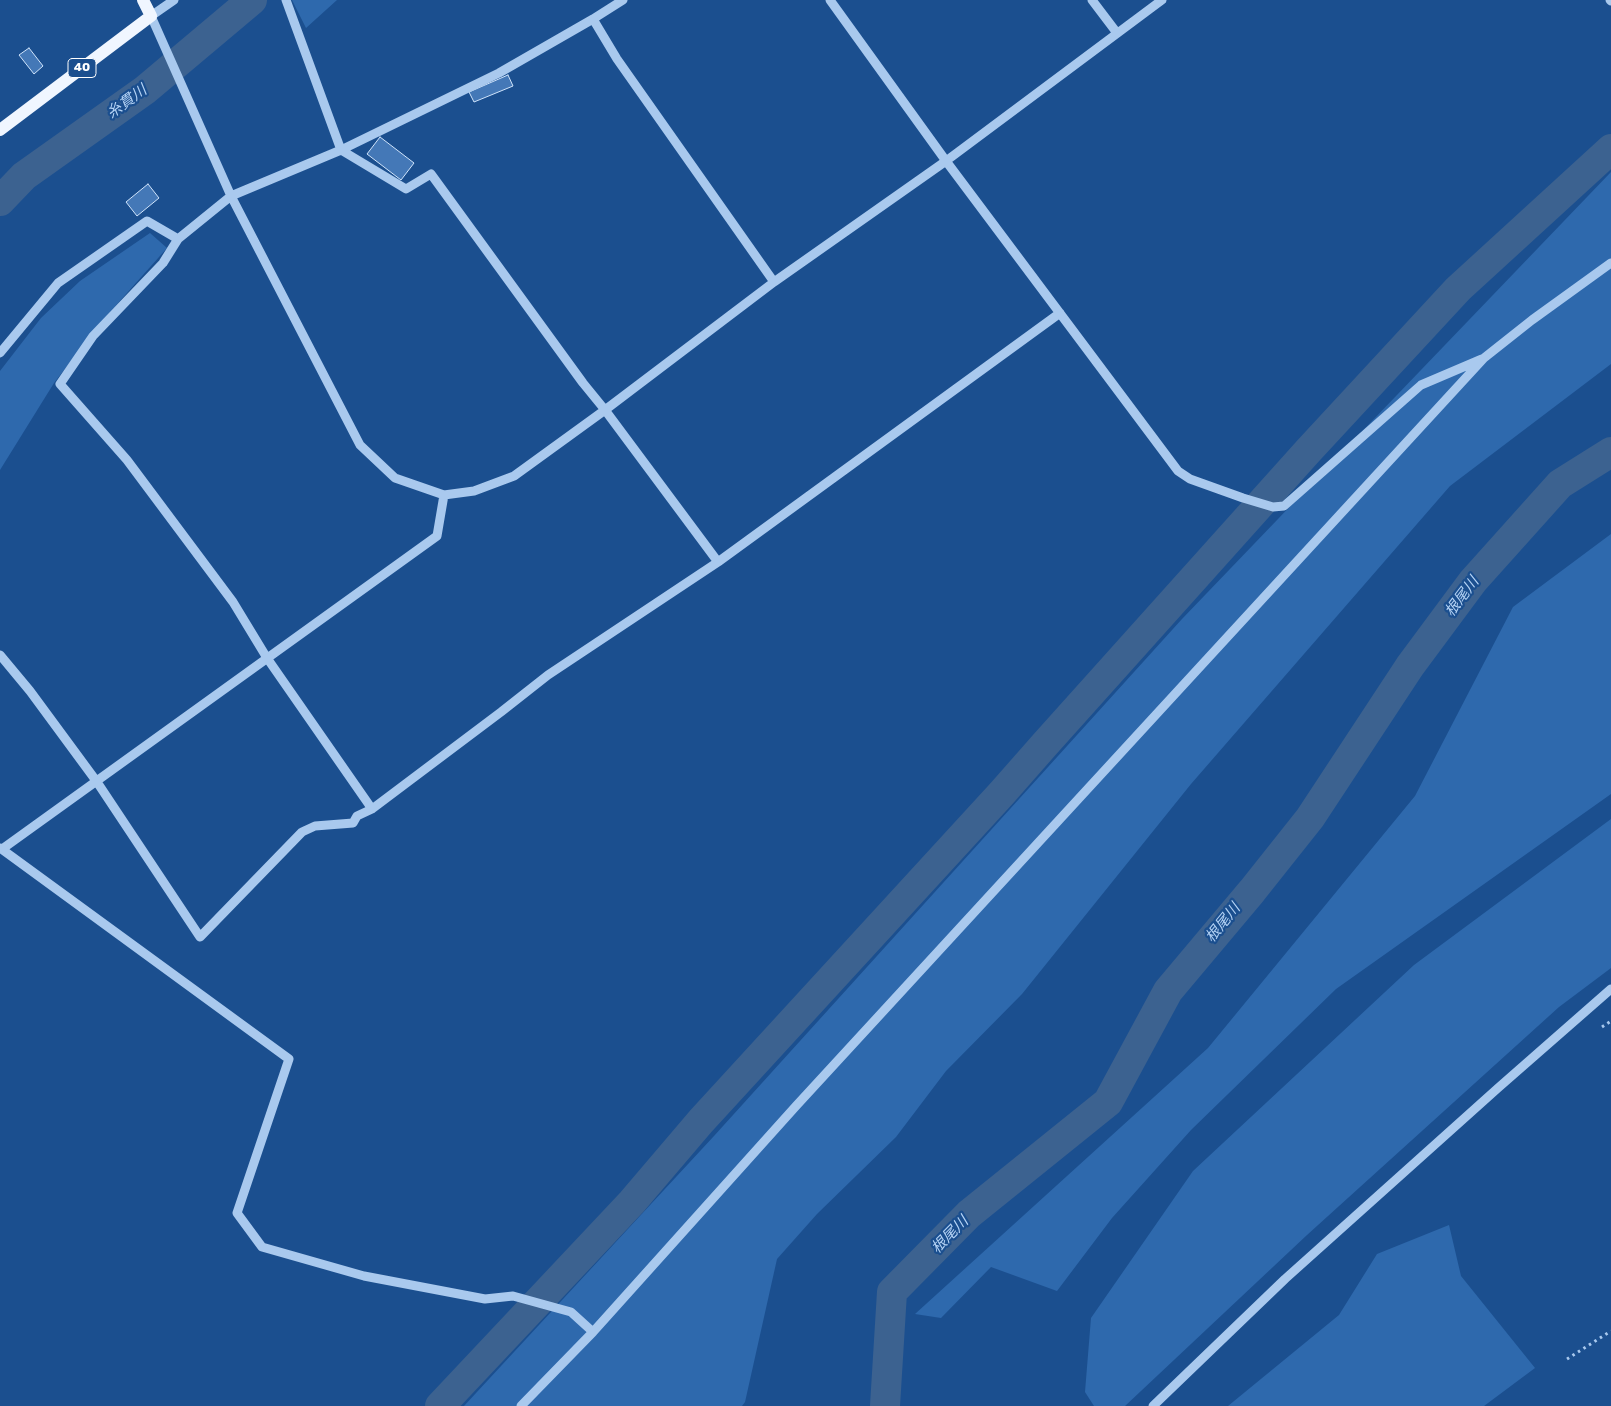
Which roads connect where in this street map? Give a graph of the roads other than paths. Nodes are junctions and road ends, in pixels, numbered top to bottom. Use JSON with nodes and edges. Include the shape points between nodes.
{"nodes":[{"id":1,"x":143,"y":0,"type":"edge"},
{"id":2,"x":174,"y":0,"type":"edge"},
{"id":3,"x":286,"y":0,"type":"edge"},
{"id":4,"x":623,"y":0,"type":"edge"},
{"id":5,"x":830,"y":0,"type":"edge"},
{"id":6,"x":1092,"y":0,"type":"edge"},
{"id":7,"x":1162,"y":0,"type":"edge"},
{"id":8,"x":150,"y":16,"type":"junction"},
{"id":9,"x":594,"y":19,"type":"junction"},
{"id":10,"x":1117,"y":33,"type":"junction"},
{"id":11,"x":0,"y":130,"type":"edge"},
{"id":12,"x":341,"y":150,"type":"junction"},
{"id":13,"x":946,"y":161,"type":"junction"},
{"id":14,"x":231,"y":196,"type":"junction"},
{"id":15,"x":178,"y":240,"type":"junction"},
{"id":16,"x":1611,"y":263,"type":"edge"},
{"id":17,"x":774,"y":282,"type":"junction"},
{"id":18,"x":1060,"y":313,"type":"junction"},
{"id":19,"x":0,"y":353,"type":"edge"},
{"id":20,"x":1484,"y":358,"type":"junction"},
{"id":21,"x":605,"y":410,"type":"junction"},
{"id":22,"x":444,"y":495,"type":"junction"},
{"id":23,"x":718,"y":562,"type":"junction"},
{"id":24,"x":0,"y":655,"type":"edge"},
{"id":25,"x":267,"y":658,"type":"junction"},
{"id":26,"x":97,"y":782,"type":"junction"},
{"id":27,"x":372,"y":809,"type":"junction"},
{"id":28,"x":1,"y":848,"type":"edge"},
{"id":29,"x":1611,"y":989,"type":"edge"},
{"id":30,"x":593,"y":1332,"type":"junction"},
{"id":31,"x":521,"y":1406,"type":"edge"},
{"id":32,"x":1153,"y":1406,"type":"edge"}],
"edges":[{"from":1,"to":8,"type":"main road"},
{"from":2,"to":8,"type":"street"},
{"from":3,"to":12,"type":"street"},
{"from":4,"to":9,"type":"street"},
{"from":5,"to":13,"type":"street"},
{"from":6,"to":10,"type":"street"},
{"from":7,"to":10,"type":"street"},
{"from":8,"to":11,"type":"main road","number":"40"},
{"from":8,"to":14,"type":"street"},
{"from":9,"to":12,"type":"street","via":[[499,72]]},
{"from":9,"to":17,"type":"street","via":[[622,66]]},
{"from":10,"to":13,"type":"street"},
{"from":12,"to":14,"type":"street"},
{"from":12,"to":21,"type":"street","via":[[406,190],[431,174]]},
{"from":13,"to":17,"type":"street"},
{"from":13,"to":18,"type":"street"},
{"from":14,"to":15,"type":"street"},
{"from":14,"to":22,"type":"street","via":[[360,445],[395,478]]},
{"from":15,"to":19,"type":"street","via":[[147,221],[58,283]]},
{"from":15,"to":25,"type":"street","via":[[163,263],[93,336],[60,384],[127,460],[233,602]]},
{"from":16,"to":20,"type":"street"},
{"from":17,"to":21,"type":"street"},
{"from":18,"to":20,"type":"street","via":[[1178,471],[1190,479],[1274,507],[1284,506],[1421,385]]},
{"from":18,"to":23,"type":"street"},
{"from":20,"to":30,"type":"street","via":[[796,1106]]},
{"from":21,"to":22,"type":"street","via":[[514,476],[474,491]]},
{"from":21,"to":23,"type":"street"},
{"from":22,"to":25,"type":"street","via":[[437,536]]},
{"from":23,"to":27,"type":"street","via":[[548,675]]},
{"from":24,"to":26,"type":"street"},
{"from":25,"to":26,"type":"street"},
{"from":25,"to":27,"type":"street"},
{"from":26,"to":27,"type":"street","via":[[200,937],[302,832],[315,826],[353,823],[357,816]]},
{"from":26,"to":28,"type":"street"},
{"from":28,"to":30,"type":"street","via":[[289,1059],[236,1214],[262,1247],[364,1276],[485,1299],[513,1296],[571,1312]]},
{"from":29,"to":32,"type":"street","via":[[1285,1279]]},
{"from":30,"to":31,"type":"street"}]}
